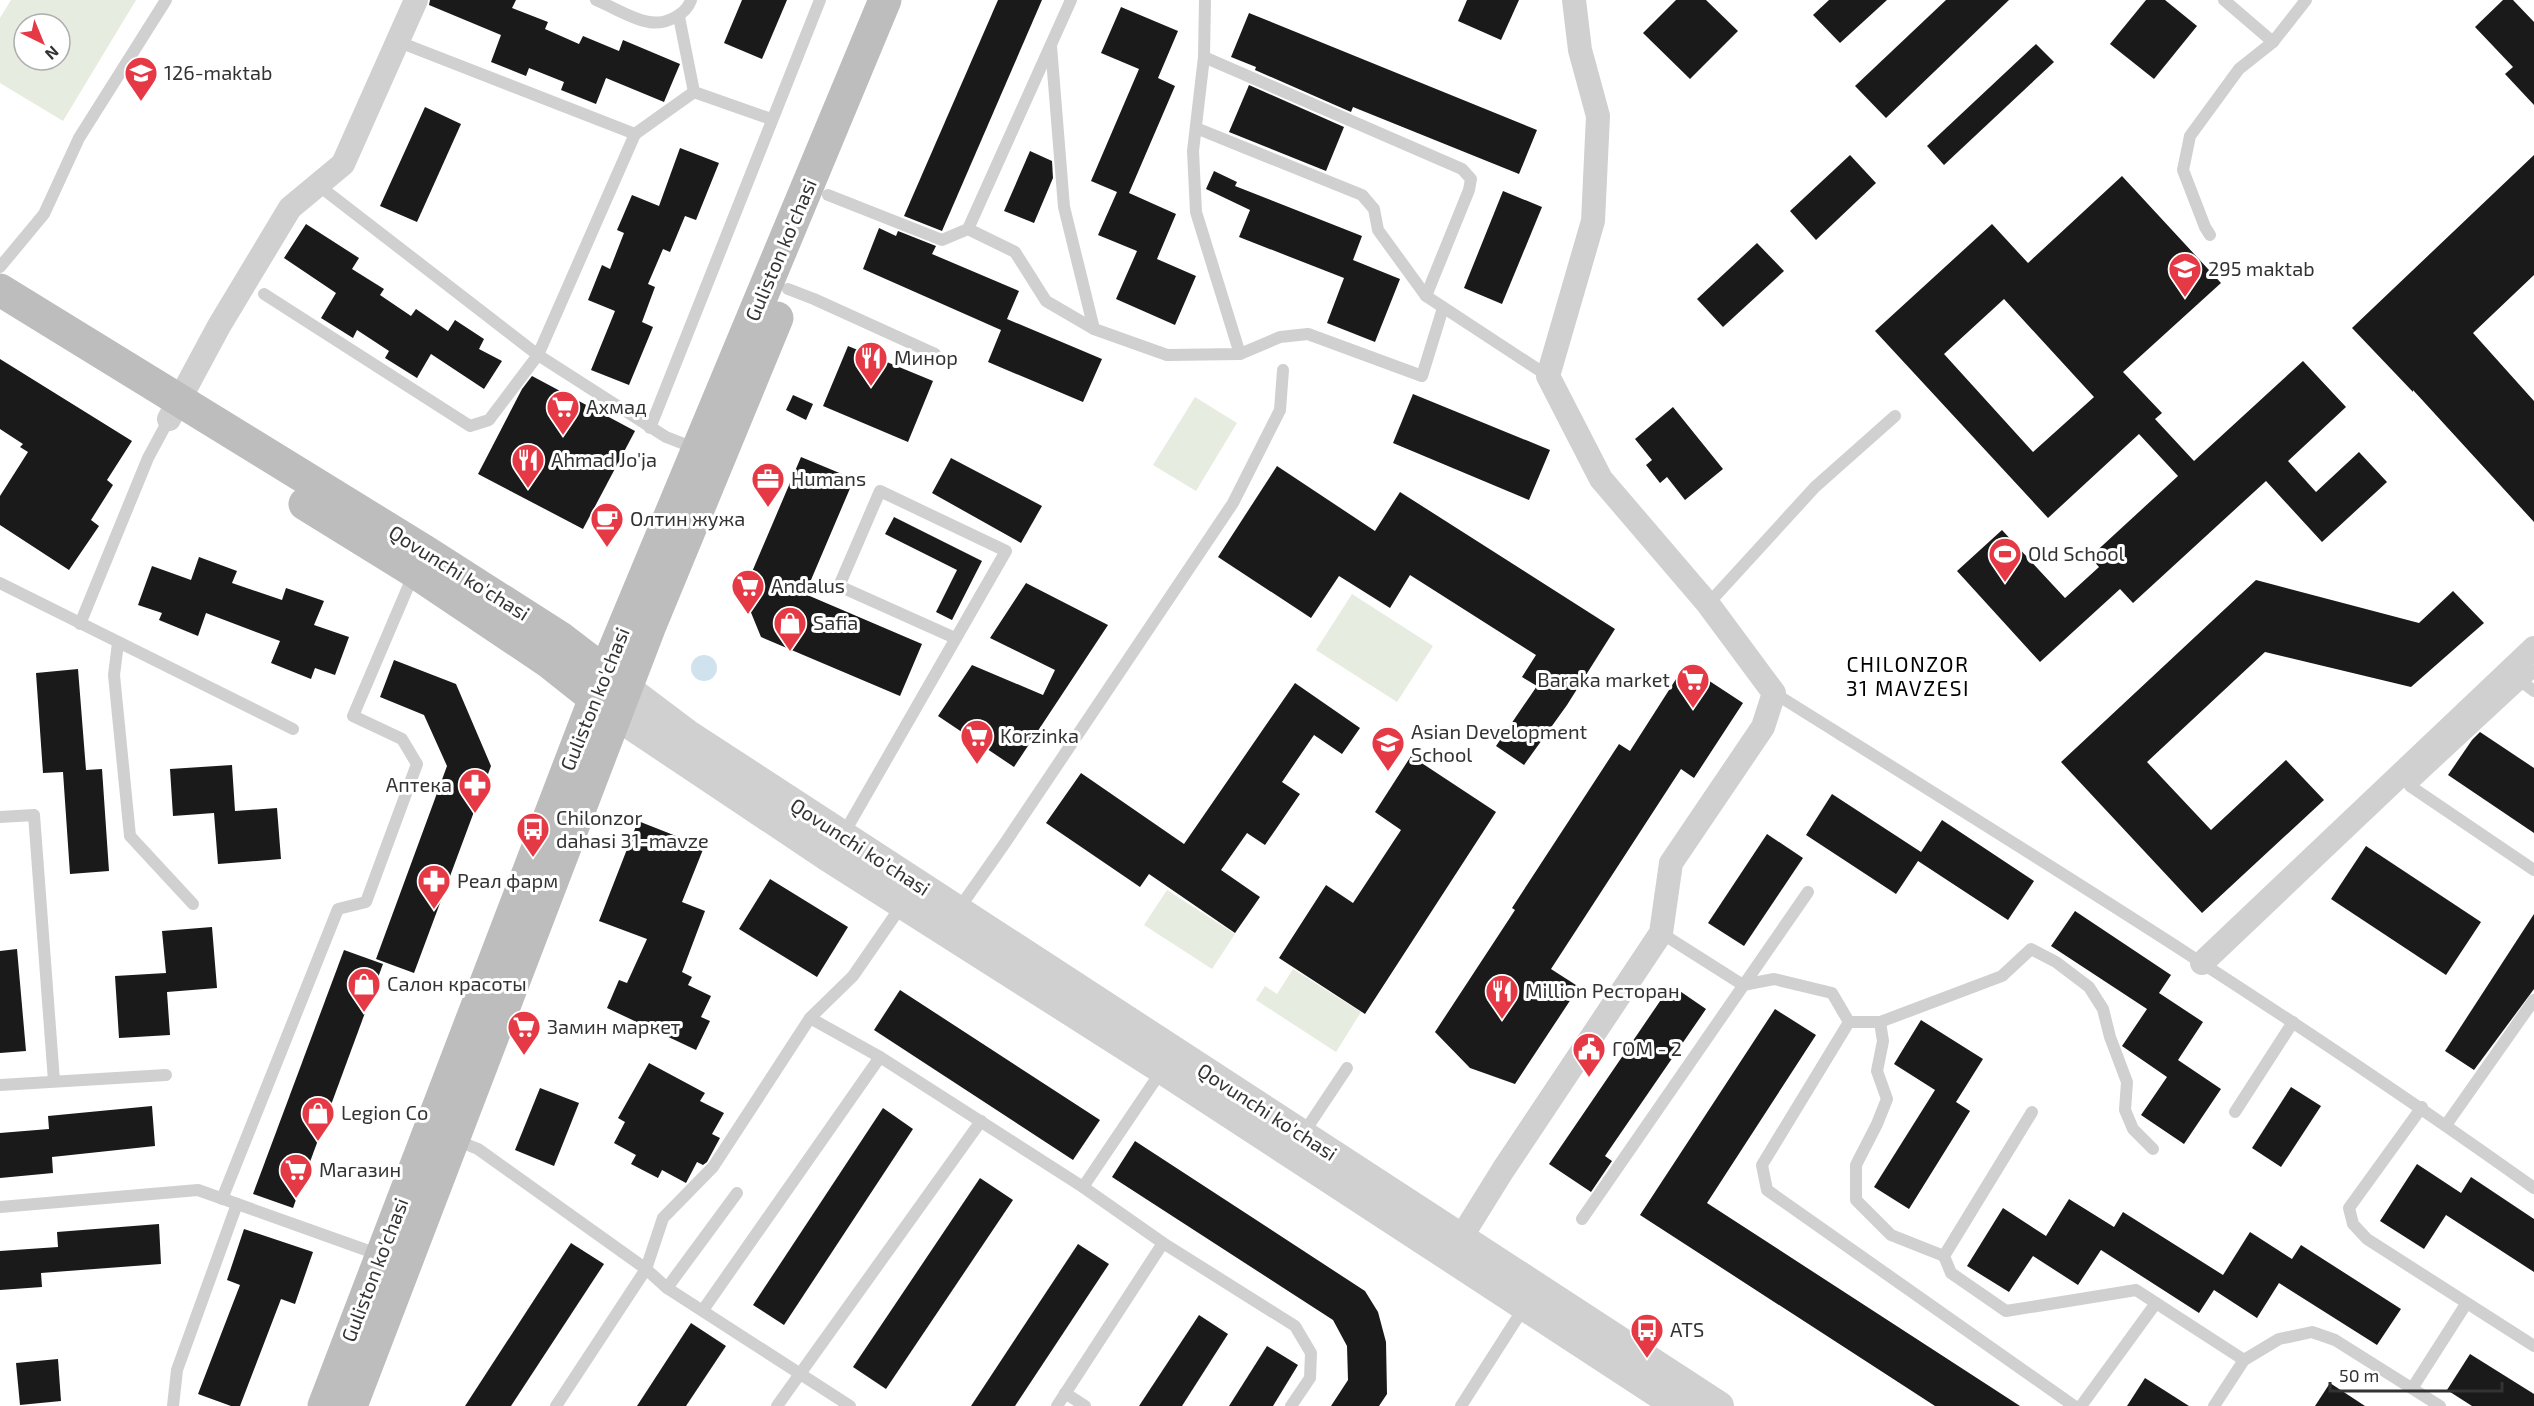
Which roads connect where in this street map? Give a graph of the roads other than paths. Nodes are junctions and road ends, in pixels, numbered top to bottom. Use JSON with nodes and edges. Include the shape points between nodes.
{"nodes":[{"id":1,"x":166,"y":0,"type":"edge"},
{"id":2,"x":416,"y":0,"type":"edge"},
{"id":3,"x":596,"y":0,"type":"edge"},
{"id":4,"x":692,"y":0,"type":"edge"},
{"id":5,"x":820,"y":0,"type":"edge"},
{"id":6,"x":885,"y":0,"type":"edge"},
{"id":7,"x":908,"y":0,"type":"edge"},
{"id":8,"x":1071,"y":0,"type":"edge"},
{"id":9,"x":1205,"y":0,"type":"edge"},
{"id":10,"x":1574,"y":0,"type":"edge"},
{"id":11,"x":2224,"y":0,"type":"edge"},
{"id":12,"x":2306,"y":0,"type":"edge"},
{"id":13,"x":679,"y":17,"type":"junction"},
{"id":14,"x":399,"y":42,"type":"junction"},
{"id":15,"x":2273,"y":42,"type":"junction"},
{"id":16,"x":1051,"y":46,"type":"junction"},
{"id":17,"x":1204,"y":57,"type":"junction"},
{"id":18,"x":694,"y":92,"type":"junction"},
{"id":19,"x":771,"y":119,"type":"junction"},
{"id":20,"x":1196,"y":128,"type":"junction"},
{"id":21,"x":635,"y":134,"type":"junction"},
{"id":22,"x":318,"y":185,"type":"junction"},
{"id":23,"x":828,"y":195,"type":"junction"},
{"id":24,"x":968,"y":229,"type":"junction"},
{"id":25,"x":2210,"y":235,"type":"dead end"},
{"id":26,"x":0,"y":267,"type":"edge"},
{"id":27,"x":788,"y":289,"type":"junction"},
{"id":28,"x":0,"y":290,"type":"edge"},
{"id":29,"x":264,"y":294,"type":"dead end"},
{"id":30,"x":1426,"y":296,"type":"junction"},
{"id":31,"x":1443,"y":308,"type":"junction"},
{"id":32,"x":0,"y":315,"type":"edge"},
{"id":33,"x":1094,"y":329,"type":"junction"},
{"id":34,"x":935,"y":354,"type":"dead end"},
{"id":35,"x":1240,"y":354,"type":"junction"},
{"id":36,"x":538,"y":355,"type":"junction"},
{"id":37,"x":1283,"y":370,"type":"dead end"},
{"id":38,"x":1548,"y":376,"type":"junction"},
{"id":39,"x":174,"y":409,"type":"junction"},
{"id":40,"x":1895,"y":416,"type":"dead end"},
{"id":41,"x":650,"y":428,"type":"junction"},
{"id":42,"x":709,"y":453,"type":"junction"},
{"id":43,"x":421,"y":562,"type":"junction"},
{"id":44,"x":0,"y":583,"type":"edge"},
{"id":45,"x":1708,"y":603,"type":"junction"},
{"id":46,"x":80,"y":624,"type":"junction"},
{"id":47,"x":955,"y":638,"type":"junction"},
{"id":48,"x":118,"y":643,"type":"junction"},
{"id":49,"x":2534,"y":648,"type":"edge"},
{"id":50,"x":2534,"y":671,"type":"edge"},
{"id":51,"x":2522,"y":682,"type":"junction"},
{"id":52,"x":2534,"y":691,"type":"edge"},
{"id":53,"x":611,"y":693,"type":"junction"},
{"id":54,"x":1774,"y":693,"type":"junction"},
{"id":55,"x":294,"y":729,"type":"dead end"},
{"id":56,"x":0,"y":816,"type":"edge"},
{"id":57,"x":842,"y":836,"type":"junction"},
{"id":58,"x":2534,"y":870,"type":"edge"},
{"id":59,"x":1808,"y":892,"type":"dead end"},
{"id":60,"x":909,"y":894,"type":"junction"},
{"id":61,"x":193,"y":904,"type":"dead end"},
{"id":62,"x":957,"y":911,"type":"junction"},
{"id":63,"x":1661,"y":933,"type":"junction"},
{"id":64,"x":2202,"y":963,"type":"junction"},
{"id":65,"x":1743,"y":985,"type":"junction"},
{"id":66,"x":2534,"y":1000,"type":"edge"},
{"id":67,"x":810,"y":1018,"type":"junction"},
{"id":68,"x":1849,"y":1022,"type":"junction"},
{"id":69,"x":1880,"y":1022,"type":"junction"},
{"id":70,"x":2293,"y":1023,"type":"junction"},
{"id":71,"x":880,"y":1057,"type":"junction"},
{"id":72,"x":1168,"y":1060,"type":"junction"},
{"id":73,"x":1347,"y":1068,"type":"dead end"},
{"id":74,"x":166,"y":1075,"type":"dead end"},
{"id":75,"x":54,"y":1081,"type":"junction"},
{"id":76,"x":0,"y":1085,"type":"edge"},
{"id":77,"x":2422,"y":1107,"type":"junction"},
{"id":78,"x":2032,"y":1112,"type":"dead end"},
{"id":79,"x":2235,"y":1112,"type":"dead end"},
{"id":80,"x":981,"y":1121,"type":"junction"},
{"id":81,"x":2446,"y":1125,"type":"junction"},
{"id":82,"x":1303,"y":1135,"type":"junction"},
{"id":83,"x":452,"y":1139,"type":"junction"},
{"id":84,"x":2153,"y":1149,"type":"dead end"},
{"id":85,"x":1083,"y":1187,"type":"junction"},
{"id":86,"x":2534,"y":1188,"type":"edge"},
{"id":87,"x":737,"y":1193,"type":"dead end"},
{"id":88,"x":222,"y":1199,"type":"junction"},
{"id":89,"x":237,"y":1204,"type":"junction"},
{"id":90,"x":0,"y":1207,"type":"edge"},
{"id":91,"x":1582,"y":1219,"type":"dead end"},
{"id":92,"x":1163,"y":1243,"type":"junction"},
{"id":93,"x":1455,"y":1247,"type":"junction"},
{"id":94,"x":381,"y":1255,"type":"junction"},
{"id":95,"x":1944,"y":1256,"type":"junction"},
{"id":96,"x":646,"y":1269,"type":"junction"},
{"id":97,"x":667,"y":1288,"type":"junction"},
{"id":98,"x":1531,"y":1297,"type":"junction"},
{"id":99,"x":2156,"y":1303,"type":"junction"},
{"id":100,"x":2466,"y":1304,"type":"junction"},
{"id":101,"x":703,"y":1310,"type":"junction"},
{"id":102,"x":2534,"y":1346,"type":"edge"},
{"id":103,"x":2244,"y":1359,"type":"junction"},
{"id":104,"x":800,"y":1373,"type":"junction"},
{"id":105,"x":2413,"y":1387,"type":"junction"},
{"id":106,"x":1065,"y":1393,"type":"junction"},
{"id":107,"x":173,"y":1406,"type":"edge"},
{"id":108,"x":324,"y":1406,"type":"edge"},
{"id":109,"x":351,"y":1406,"type":"edge"},
{"id":110,"x":556,"y":1406,"type":"edge"},
{"id":111,"x":777,"y":1406,"type":"edge"},
{"id":112,"x":850,"y":1406,"type":"edge"},
{"id":113,"x":1057,"y":1406,"type":"edge"},
{"id":114,"x":1085,"y":1406,"type":"edge"},
{"id":115,"x":1291,"y":1406,"type":"edge"},
{"id":116,"x":1461,"y":1406,"type":"edge"},
{"id":117,"x":1678,"y":1406,"type":"edge"},
{"id":118,"x":1719,"y":1406,"type":"edge"},
{"id":119,"x":2074,"y":1406,"type":"edge"},
{"id":120,"x":2081,"y":1406,"type":"edge"},
{"id":121,"x":2214,"y":1406,"type":"edge"},
{"id":122,"x":2440,"y":1406,"type":"edge"}],
"edges":[{"from":1,"to":26,"type":"lane","via":[[79,138],[44,214]]},
{"from":2,"to":14,"type":"street"},
{"from":3,"to":13,"type":"lane","via":[[650,23]]},
{"from":4,"to":13,"type":"lane"},
{"from":5,"to":19,"type":"lane"},
{"from":6,"to":42,"type":"main road","name":"Guliston ko'chasi"},
{"from":7,"to":23,"type":"main road","name":"Guliston ko'chasi"},
{"from":8,"to":16,"type":"lane"},
{"from":9,"to":17,"type":"lane"},
{"from":10,"to":38,"type":"street","via":[[1580,50],[1598,116],[1593,221]]},
{"from":11,"to":15,"type":"lane"},
{"from":12,"to":15,"type":"lane"},
{"from":13,"to":18,"type":"lane"},
{"from":14,"to":21,"type":"lane"},
{"from":14,"to":22,"type":"street","via":[[343,164]]},
{"from":15,"to":25,"type":"lane","via":[[2239,69],[2190,136],[2183,170]]},
{"from":16,"to":24,"type":"lane"},
{"from":16,"to":33,"type":"lane","via":[[1064,207]]},
{"from":17,"to":20,"type":"lane"},
{"from":17,"to":30,"type":"lane","via":[[1462,169],[1471,179],[1469,190]]},
{"from":18,"to":19,"type":"lane"},
{"from":18,"to":21,"type":"lane"},
{"from":19,"to":41,"type":"lane"},
{"from":20,"to":30,"type":"lane","via":[[1362,195],[1374,209],[1378,230]]},
{"from":20,"to":35,"type":"lane","via":[[1196,212]]},
{"from":21,"to":36,"type":"lane"},
{"from":22,"to":36,"type":"lane"},
{"from":22,"to":39,"type":"street","via":[[290,208]]},
{"from":23,"to":24,"type":"lane","via":[[942,240]]},
{"from":23,"to":27,"type":"main road","name":"Guliston ko'chasi"},
{"from":24,"to":33,"type":"lane","via":[[1015,252],[1046,301]]},
{"from":27,"to":34,"type":"lane"},
{"from":27,"to":42,"type":"main road","name":"Guliston ko'chasi"},
{"from":28,"to":39,"type":"main road","name":"Qovunchi ko'chasi"},
{"from":29,"to":36,"type":"lane","via":[[470,426],[489,420]]},
{"from":30,"to":31,"type":"lane"},
{"from":31,"to":35,"type":"lane","via":[[1422,376],[1308,334],[1280,338]]},
{"from":31,"to":38,"type":"lane"},
{"from":32,"to":39,"type":"main road","name":"Qovunchi ko'chasi"},
{"from":33,"to":35,"type":"lane","via":[[1167,355]]},
{"from":36,"to":41,"type":"lane"},
{"from":37,"to":62,"type":"lane","via":[[1280,410],[1233,503]]},
{"from":38,"to":45,"type":"street","via":[[1601,479]]},
{"from":39,"to":43,"type":"main road","name":"Qovunchi ko'chasi"},
{"from":39,"to":46,"type":"lane","via":[[148,458]]},
{"from":40,"to":45,"type":"lane","via":[[1815,487]]},
{"from":41,"to":42,"type":"lane"},
{"from":42,"to":53,"type":"main road","name":"Guliston ko'chasi"},
{"from":43,"to":53,"type":"main road","name":"Qovunchi ko'chasi","via":[[549,662]]},
{"from":43,"to":88,"type":"lane","via":[[353,716],[402,739],[417,764],[366,902],[338,909]]},
{"from":44,"to":46,"type":"lane"},
{"from":45,"to":54,"type":"street"},
{"from":46,"to":48,"type":"lane"},
{"from":47,"to":47,"type":"lane","via":[[1006,551],[880,491],[839,586]]},
{"from":47,"to":57,"type":"lane"},
{"from":48,"to":55,"type":"lane"},
{"from":48,"to":61,"type":"lane","via":[[114,675],[130,836]]},
{"from":49,"to":64,"type":"street"},
{"from":50,"to":51,"type":"lane"},
{"from":51,"to":52,"type":"lane"},
{"from":51,"to":58,"type":"lane","via":[[2410,786]]},
{"from":53,"to":57,"type":"street","name":"Qovunchi ko'chasi","via":[[687,734]]},
{"from":53,"to":60,"type":"street","name":"Qovunchi ko'chasi","via":[[673,755]]},
{"from":53,"to":83,"type":"main road","name":"Guliston ko'chasi"},
{"from":53,"to":94,"type":"main road","name":"Guliston ko'chasi"},
{"from":54,"to":63,"type":"street","via":[[1763,727],[1671,863]]},
{"from":54,"to":64,"type":"lane"},
{"from":56,"to":75,"type":"lane","via":[[34,815]]},
{"from":57,"to":60,"type":"street","name":"Qovunchi ko'chasi"},
{"from":59,"to":65,"type":"lane"},
{"from":60,"to":62,"type":"street","name":"Qovunchi ko'chasi"},
{"from":60,"to":67,"type":"lane","via":[[853,976]]},
{"from":60,"to":72,"type":"street","name":"Qovunchi ko'chasi"},
{"from":62,"to":72,"type":"street","name":"Qovunchi ko'chasi"},
{"from":63,"to":65,"type":"lane"},
{"from":63,"to":93,"type":"street"},
{"from":64,"to":70,"type":"lane"},
{"from":65,"to":68,"type":"lane","via":[[1774,979],[1832,993]]},
{"from":65,"to":91,"type":"lane"},
{"from":66,"to":81,"type":"lane"},
{"from":67,"to":71,"type":"lane"},
{"from":67,"to":96,"type":"lane","via":[[712,1167],[663,1218]]},
{"from":68,"to":69,"type":"lane"},
{"from":68,"to":119,"type":"lane","via":[[1762,1166],[1767,1190]]},
{"from":69,"to":84,"type":"lane","via":[[2002,975],[2031,949],[2089,987],[2103,1009],[2127,1083],[2125,1110],[2133,1129]]},
{"from":69,"to":95,"type":"lane","via":[[1883,1041],[1877,1071],[1887,1099],[1856,1165],[1856,1200],[1891,1235]]},
{"from":70,"to":77,"type":"lane"},
{"from":70,"to":79,"type":"lane"},
{"from":71,"to":80,"type":"lane"},
{"from":71,"to":101,"type":"lane"},
{"from":72,"to":82,"type":"street","name":"Qovunchi ko'chasi"},
{"from":72,"to":85,"type":"lane"},
{"from":72,"to":93,"type":"street","name":"Qovunchi ko'chasi"},
{"from":73,"to":82,"type":"lane"},
{"from":74,"to":75,"type":"lane"},
{"from":75,"to":76,"type":"lane"},
{"from":77,"to":81,"type":"lane"},
{"from":77,"to":100,"type":"lane","via":[[2349,1208],[2353,1224],[2367,1239]]},
{"from":78,"to":95,"type":"lane"},
{"from":80,"to":85,"type":"lane"},
{"from":80,"to":104,"type":"lane"},
{"from":81,"to":86,"type":"lane"},
{"from":82,"to":93,"type":"street","name":"Qovunchi ko'chasi"},
{"from":83,"to":96,"type":"lane","via":[[478,1149]]},
{"from":83,"to":109,"type":"main road","name":"Guliston ko'chasi"},
{"from":85,"to":92,"type":"lane"},
{"from":87,"to":97,"type":"lane"},
{"from":88,"to":89,"type":"lane"},
{"from":88,"to":90,"type":"lane","via":[[198,1190]]},
{"from":89,"to":94,"type":"lane"},
{"from":89,"to":107,"type":"lane","via":[[177,1370]]},
{"from":92,"to":106,"type":"lane"},
{"from":92,"to":115,"type":"lane","via":[[1295,1326],[1311,1353],[1310,1378]]},
{"from":93,"to":98,"type":"street","name":"Qovunchi ko'chasi"},
{"from":94,"to":108,"type":"main road","name":"Guliston ko'chasi"},
{"from":95,"to":99,"type":"lane","via":[[1950,1273],[2006,1311],[2136,1290]]},
{"from":96,"to":97,"type":"lane"},
{"from":96,"to":110,"type":"lane"},
{"from":97,"to":101,"type":"lane"},
{"from":98,"to":116,"type":"lane"},
{"from":98,"to":117,"type":"street","name":"Qovunchi ko'chasi"},
{"from":98,"to":118,"type":"street","name":"Qovunchi ko'chasi"},
{"from":99,"to":103,"type":"lane"},
{"from":99,"to":120,"type":"lane"},
{"from":100,"to":102,"type":"lane"},
{"from":100,"to":105,"type":"lane"},
{"from":101,"to":104,"type":"lane"},
{"from":103,"to":105,"type":"lane","via":[[2279,1339],[2312,1332],[2335,1340]]},
{"from":103,"to":121,"type":"lane"},
{"from":104,"to":111,"type":"lane"},
{"from":104,"to":112,"type":"lane"},
{"from":105,"to":122,"type":"lane"},
{"from":106,"to":113,"type":"lane"},
{"from":106,"to":114,"type":"lane"}]}
